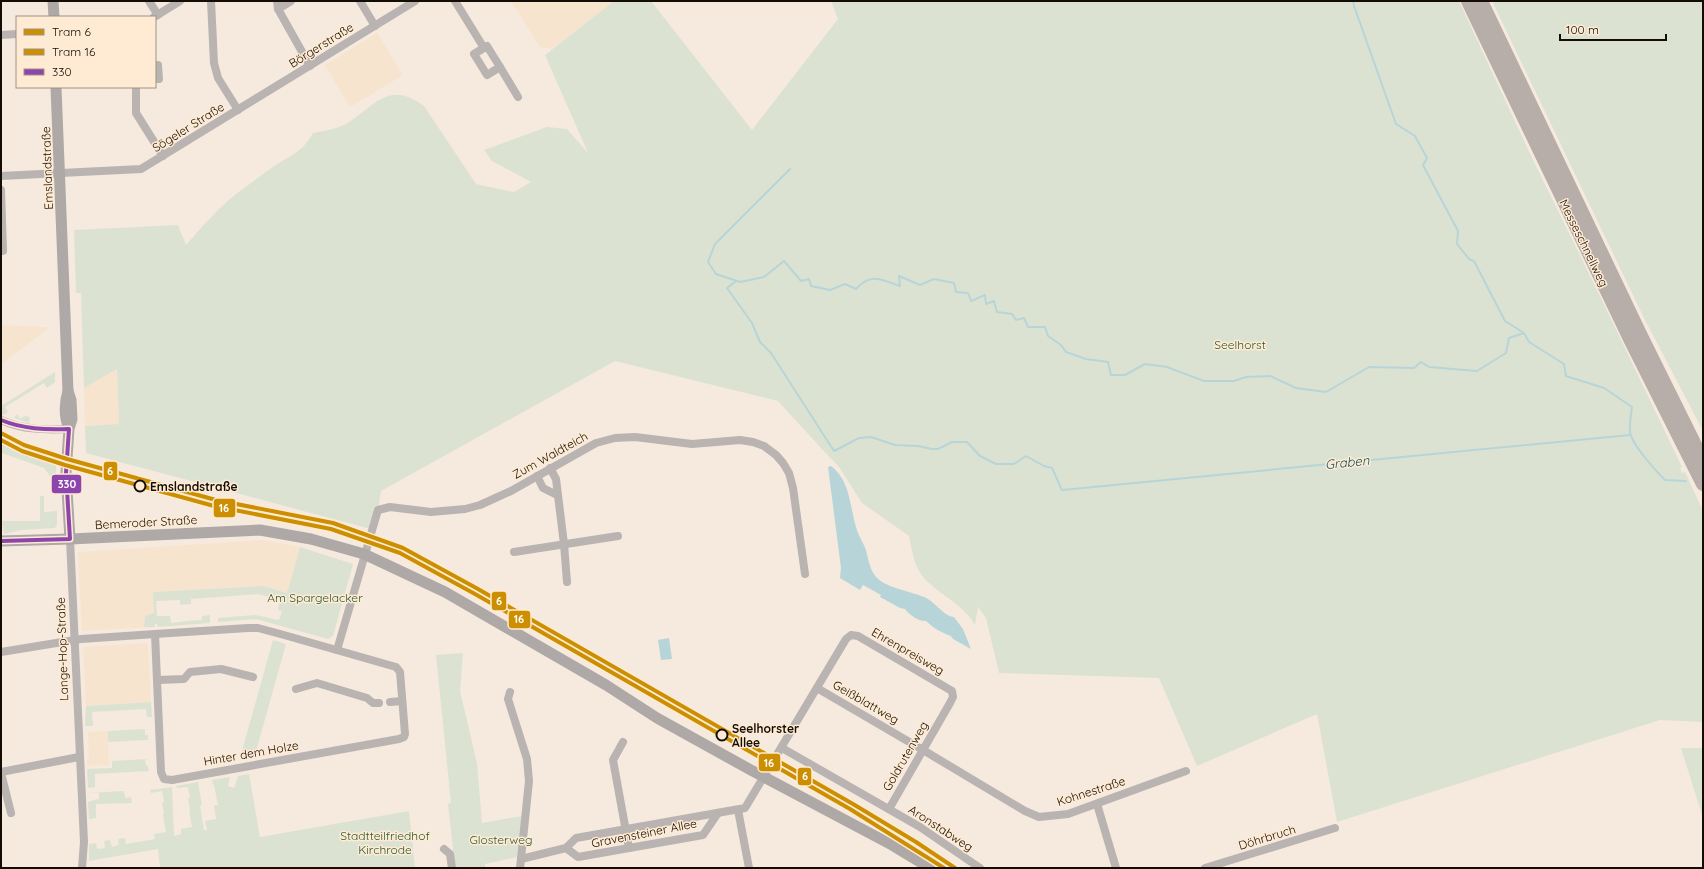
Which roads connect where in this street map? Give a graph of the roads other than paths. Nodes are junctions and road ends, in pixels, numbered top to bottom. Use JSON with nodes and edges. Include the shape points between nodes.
{"nodes":[{"id":1,"x":53,"y":1,"type":"edge"},
{"id":2,"x":149,"y":1,"type":"edge"},
{"id":3,"x":180,"y":1,"type":"edge"},
{"id":4,"x":211,"y":1,"type":"edge"},
{"id":5,"x":291,"y":1,"type":"edge"},
{"id":6,"x":360,"y":1,"type":"edge"},
{"id":7,"x":415,"y":1,"type":"edge"},
{"id":8,"x":455,"y":1,"type":"edge"},
{"id":9,"x":1468,"y":1,"type":"edge"},
{"id":10,"x":1481,"y":1,"type":"edge"},
{"id":11,"x":277,"y":5,"type":"edge"},
{"id":12,"x":54,"y":16,"type":"edge"},
{"id":13,"x":156,"y":16,"type":"edge"},
{"id":14,"x":375,"y":26,"type":"junction"},
{"id":15,"x":16,"y":34,"type":"edge"},
{"id":16,"x":1,"y":35,"type":"edge"},
{"id":17,"x":484,"y":48,"type":"junction"},
{"id":18,"x":156,"y":65,"type":"edge"},
{"id":19,"x":310,"y":66,"type":"junction"},
{"id":20,"x":500,"y":67,"type":"junction"},
{"id":21,"x":156,"y":79,"type":"edge"},
{"id":22,"x":56,"y":88,"type":"edge"},
{"id":23,"x":136,"y":88,"type":"edge"},
{"id":24,"x":518,"y":97,"type":"dead end"},
{"id":25,"x":238,"y":110,"type":"junction"},
{"id":26,"x":163,"y":156,"type":"junction"},
{"id":27,"x":60,"y":173,"type":"junction"},
{"id":28,"x":1,"y":176,"type":"edge"},
{"id":29,"x":1,"y":190,"type":"edge"},
{"id":30,"x":2,"y":229,"type":"edge"},
{"id":31,"x":1,"y":251,"type":"edge"},
{"id":32,"x":1,"y":420,"type":"edge"},
{"id":33,"x":69,"y":429,"type":"junction"},
{"id":34,"x":1703,"y":461,"type":"edge"},
{"id":35,"x":550,"y":468,"type":"junction"},
{"id":36,"x":537,"y":476,"type":"junction"},
{"id":37,"x":1703,"y":484,"type":"edge"},
{"id":38,"x":558,"y":495,"type":"junction"},
{"id":39,"x":618,"y":536,"type":"dead end"},
{"id":40,"x":70,"y":539,"type":"junction"},
{"id":41,"x":1,"y":541,"type":"edge"},
{"id":42,"x":564,"y":544,"type":"junction"},
{"id":43,"x":514,"y":552,"type":"dead end"},
{"id":44,"x":364,"y":554,"type":"junction"},
{"id":45,"x":805,"y":574,"type":"dead end"},
{"id":46,"x":567,"y":582,"type":"dead end"},
{"id":47,"x":155,"y":634,"type":"junction"},
{"id":48,"x":75,"y":640,"type":"junction"},
{"id":49,"x":337,"y":650,"type":"junction"},
{"id":50,"x":1,"y":652,"type":"edge"},
{"id":51,"x":253,"y":677,"type":"dead end"},
{"id":52,"x":158,"y":680,"type":"junction"},
{"id":53,"x":817,"y":688,"type":"junction"},
{"id":54,"x":296,"y":689,"type":"dead end"},
{"id":55,"x":952,"y":691,"type":"joint"},
{"id":56,"x":510,"y":692,"type":"dead end"},
{"id":57,"x":402,"y":701,"type":"junction"},
{"id":58,"x":379,"y":702,"type":"dead end"},
{"id":59,"x":390,"y":702,"type":"dead end"},
{"id":60,"x":623,"y":742,"type":"dead end"},
{"id":61,"x":782,"y":748,"type":"junction"},
{"id":62,"x":923,"y":750,"type":"junction"},
{"id":63,"x":79,"y":757,"type":"junction"},
{"id":64,"x":1186,"y":771,"type":"dead end"},
{"id":65,"x":1,"y":773,"type":"edge"},
{"id":66,"x":765,"y":777,"type":"junction"},
{"id":67,"x":1097,"y":804,"type":"junction"},
{"id":68,"x":889,"y":809,"type":"junction"},
{"id":69,"x":738,"y":810,"type":"junction"},
{"id":70,"x":12,"y":812,"type":"dead end"},
{"id":71,"x":718,"y":814,"type":"junction"},
{"id":72,"x":1335,"y":828,"type":"dead end"},
{"id":73,"x":626,"y":829,"type":"junction"},
{"id":74,"x":566,"y":848,"type":"junction"},
{"id":75,"x":629,"y":848,"type":"junction"},
{"id":76,"x":444,"y":849,"type":"dead end"},
{"id":77,"x":521,"y":859,"type":"junction"},
{"id":78,"x":82,"y":868,"type":"edge"},
{"id":79,"x":452,"y":868,"type":"edge"},
{"id":80,"x":520,"y":868,"type":"edge"},
{"id":81,"x":749,"y":868,"type":"edge"},
{"id":82,"x":930,"y":868,"type":"edge"},
{"id":83,"x":980,"y":868,"type":"edge"},
{"id":84,"x":1116,"y":868,"type":"edge"},
{"id":85,"x":1205,"y":868,"type":"edge"}],
"edges":[{"from":1,"to":12,"type":"main road"},
{"from":2,"to":13,"type":"street"},
{"from":3,"to":13,"type":"street"},
{"from":4,"to":25,"type":"street","name":"Sögeler Straße","via":[[215,71]]},
{"from":5,"to":11,"type":"street"},
{"from":6,"to":14,"type":"street"},
{"from":7,"to":14,"type":"street","name":"Börgerstraße"},
{"from":8,"to":17,"type":"street"},
{"from":9,"to":37,"type":"highway","name":"Messeschnellweg","via":[[1631,341]]},
{"from":10,"to":34,"type":"highway","name":"Messeschnellweg"},
{"from":11,"to":19,"type":"street"},
{"from":14,"to":19,"type":"street","name":"Börgerstraße"},
{"from":15,"to":16,"type":"street"},
{"from":17,"to":20,"type":"street","via":[[487,46]]},
{"from":17,"to":20,"type":"street","via":[[474,54],[487,75]]},
{"from":18,"to":21,"type":"street","via":[[159,79]]},
{"from":19,"to":25,"type":"street","name":"Börgerstraße"},
{"from":20,"to":24,"type":"street"},
{"from":22,"to":27,"type":"main road","name":"Emslandstraße"},
{"from":23,"to":26,"type":"street","via":[[136,113]]},
{"from":25,"to":26,"type":"street","name":"Sögeler Straße"},
{"from":26,"to":27,"type":"street","name":"Sögeler Straße","via":[[134,171]]},
{"from":27,"to":28,"type":"street","name":"Sögeler Straße"},
{"from":27,"to":33,"type":"main road","name":"Emslandstraße","via":[[68,391],[72,419]]},
{"from":29,"to":30,"type":"street"},
{"from":30,"to":31,"type":"street"},
{"from":32,"to":33,"type":"street","via":[[38,430]]},
{"from":33,"to":40,"type":"main road","name":"Lange-Hop-Straße","via":[[66,473]]},
{"from":35,"to":36,"type":"street","name":"Zum Waldteich"},
{"from":35,"to":38,"type":"street","via":[[556,479]]},
{"from":35,"to":45,"type":"street","name":"Zum Waldteich","via":[[596,443],[615,438],[635,436],[692,444],[740,440],[764,446],[784,463],[789,473]]},
{"from":36,"to":38,"type":"street","via":[[544,488]]},
{"from":36,"to":44,"type":"street","name":"Zum Waldteich","via":[[495,499],[465,509],[431,512],[390,507],[378,510]]},
{"from":38,"to":42,"type":"street"},
{"from":39,"to":42,"type":"street"},
{"from":40,"to":41,"type":"main road","name":"Bemeroder Straße"},
{"from":40,"to":44,"type":"main road","name":"Bemeroder Straße","via":[[260,530],[311,539]]},
{"from":40,"to":48,"type":"street","name":"Lange-Hop-Straße"},
{"from":42,"to":43,"type":"street"},
{"from":42,"to":46,"type":"street"},
{"from":44,"to":49,"type":"street"},
{"from":44,"to":66,"type":"main road","name":"Bemeroder Straße","via":[[445,592],[606,685],[657,718]]},
{"from":47,"to":48,"type":"street","name":"Hinter dem Holze"},
{"from":47,"to":49,"type":"street","name":"Hinter dem Holze","via":[[258,628]]},
{"from":47,"to":52,"type":"street","name":"Hinter dem Holze"},
{"from":48,"to":50,"type":"street","name":"Hinter dem Holze"},
{"from":48,"to":63,"type":"street","name":"Lange-Hop-Straße"},
{"from":49,"to":57,"type":"street","name":"Hinter dem Holze","via":[[398,668]]},
{"from":51,"to":52,"type":"street","via":[[215,669],[190,672],[184,679]]},
{"from":52,"to":57,"type":"street","name":"Hinter dem Holze","via":[[162,774],[167,780],[401,739],[405,734]]},
{"from":53,"to":55,"type":"street","name":"Ehrenpreisweg","via":[[846,638],[851,634]]},
{"from":53,"to":61,"type":"street"},
{"from":53,"to":62,"type":"street","name":"Geißblattweg"},
{"from":54,"to":58,"type":"street","via":[[316,683],[367,698],[373,703]]},
{"from":55,"to":62,"type":"street","name":"Goldrutenweg","via":[[953,697]]},
{"from":56,"to":77,"type":"street","via":[[508,699],[527,759],[529,781]]},
{"from":57,"to":59,"type":"street"},
{"from":60,"to":73,"type":"street","via":[[614,760]]},
{"from":61,"to":66,"type":"street"},
{"from":61,"to":68,"type":"street","name":"Goldrutenweg"},
{"from":62,"to":67,"type":"street","name":"Kohnestraße","via":[[1039,817],[1068,814]]},
{"from":62,"to":68,"type":"street","name":"Goldrutenweg"},
{"from":63,"to":65,"type":"street"},
{"from":63,"to":78,"type":"street","name":"Lange-Hop-Straße","via":[[84,842]]},
{"from":64,"to":67,"type":"street","name":"Kohnestraße"},
{"from":65,"to":70,"type":"street"},
{"from":66,"to":69,"type":"street","via":[[745,808]]},
{"from":66,"to":82,"type":"main road","name":"Bemeroder Straße"},
{"from":67,"to":84,"type":"street"},
{"from":68,"to":83,"type":"street","name":"Aronstabweg"},
{"from":69,"to":71,"type":"street","name":"Gravensteiner Allee"},
{"from":69,"to":81,"type":"street"},
{"from":71,"to":73,"type":"street","name":"Gravensteiner Allee"},
{"from":71,"to":75,"type":"street","name":"Gravensteiner Allee","via":[[703,835]]},
{"from":72,"to":85,"type":"street","name":"Döhrbruch"},
{"from":73,"to":74,"type":"street","name":"Gravensteiner Allee","via":[[576,838]]},
{"from":73,"to":75,"type":"street"},
{"from":74,"to":75,"type":"street","name":"Gravensteiner Allee","via":[[578,857]]},
{"from":74,"to":77,"type":"street","name":"Gravensteiner Allee"},
{"from":76,"to":79,"type":"street","via":[[450,854]]},
{"from":77,"to":80,"type":"street"}]}
